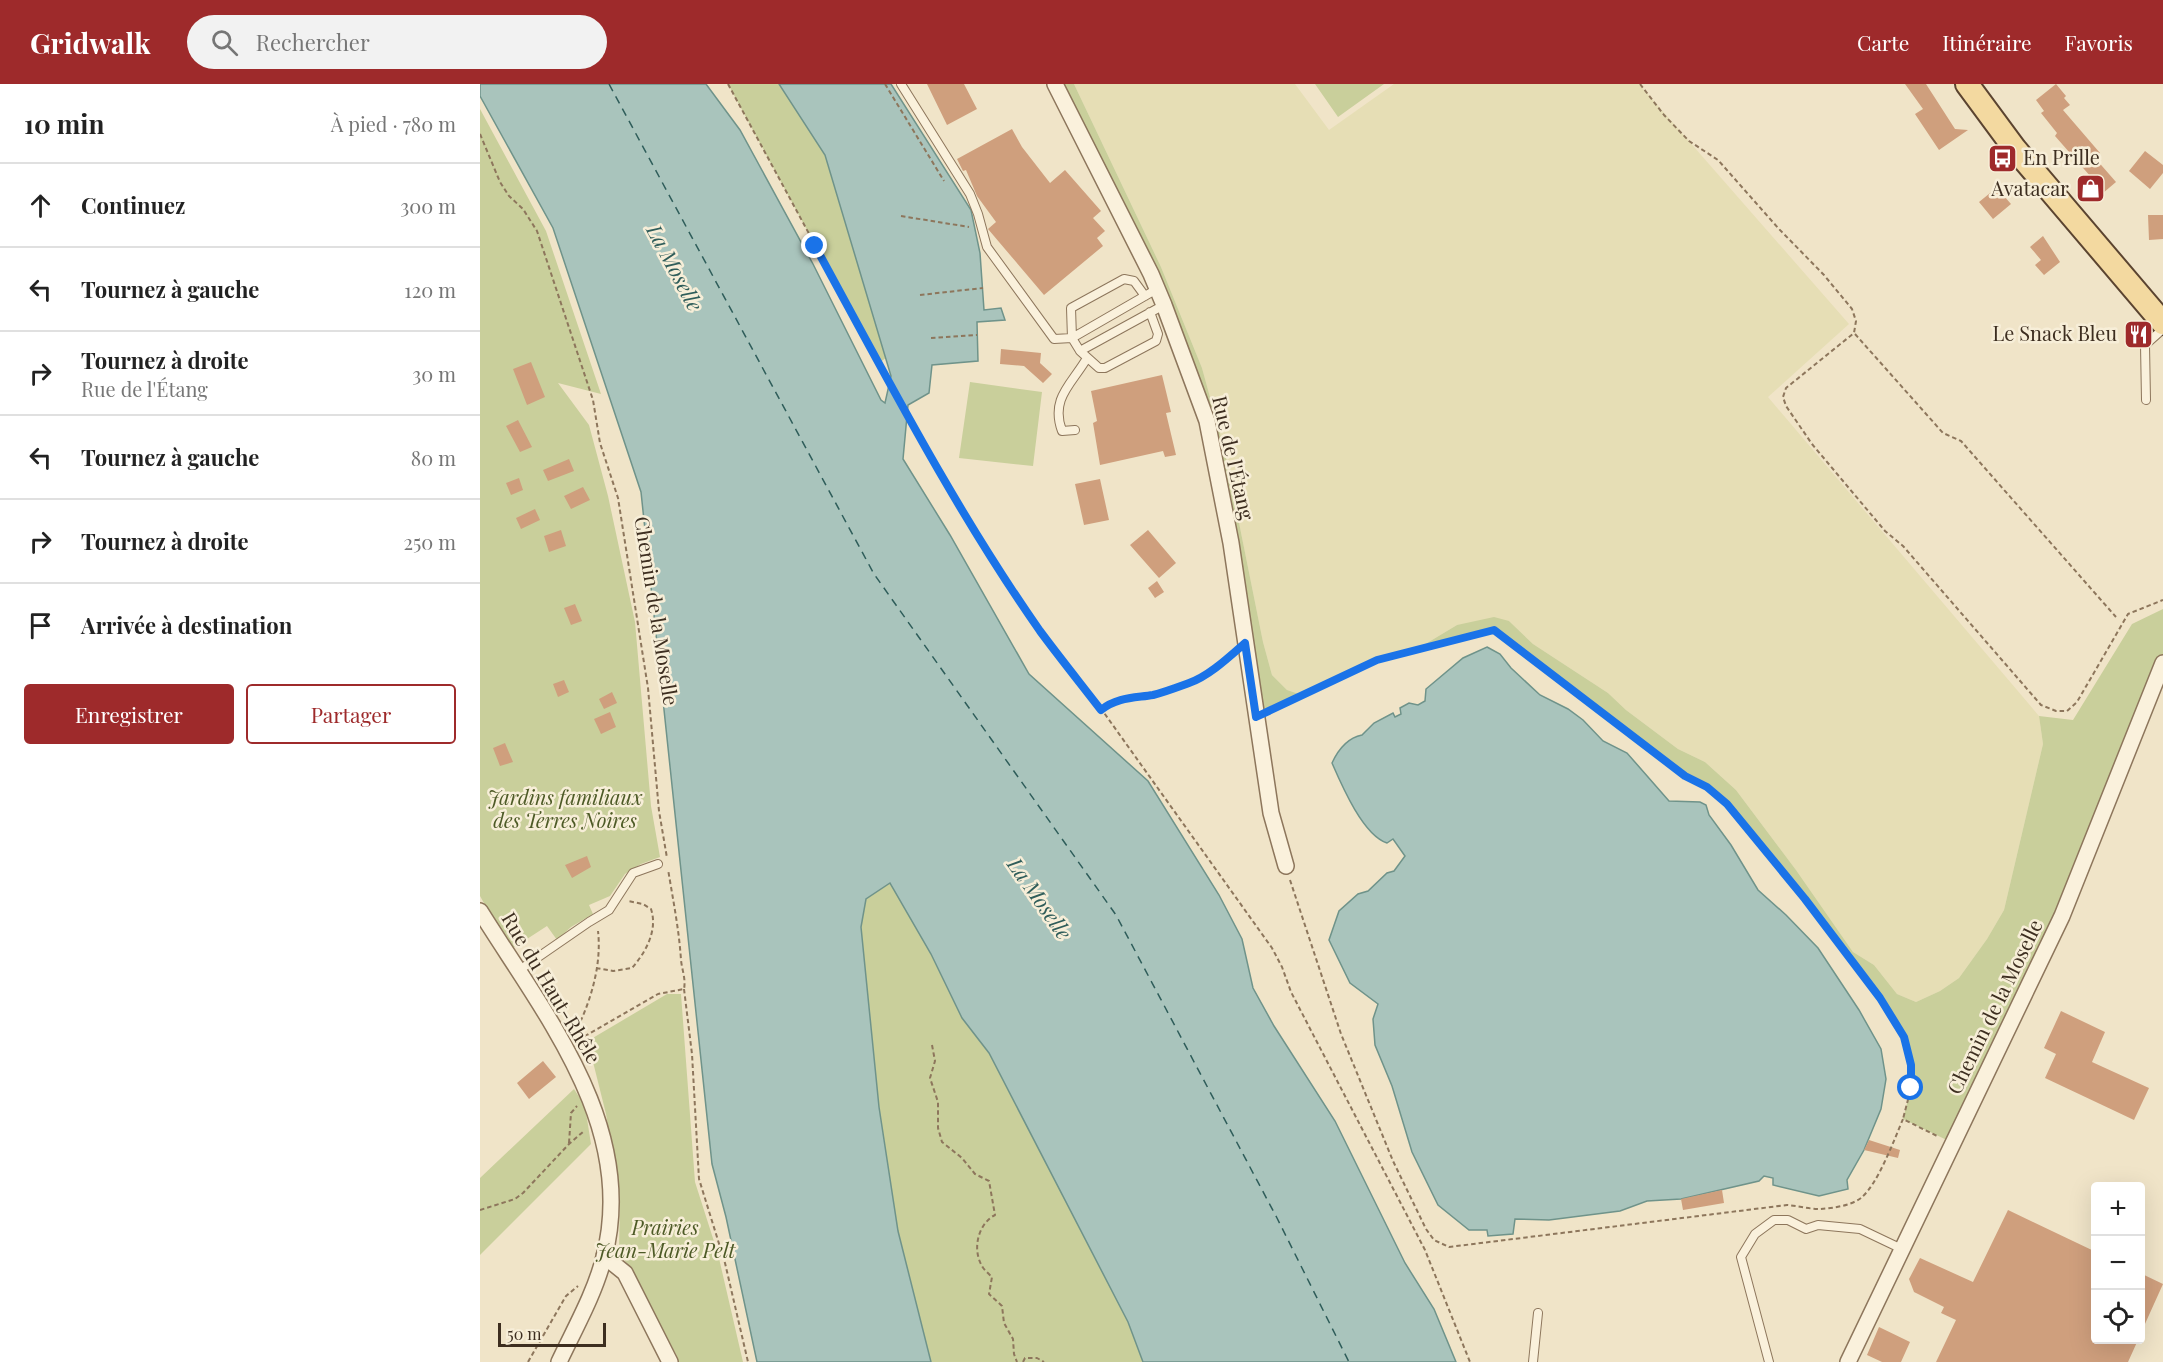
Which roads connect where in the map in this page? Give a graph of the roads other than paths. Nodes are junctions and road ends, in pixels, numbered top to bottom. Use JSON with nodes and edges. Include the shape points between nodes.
{"nodes":[{"id":1,"x":902,"y":84,"type":"edge"},
{"id":2,"x":1055,"y":84,"type":"edge"},
{"id":3,"x":1967,"y":84,"type":"edge"},
{"id":4,"x":1151,"y":293,"type":"junction"},
{"id":5,"x":1164,"y":305,"type":"junction"},
{"id":6,"x":1150,"y":312,"type":"junction"},
{"id":7,"x":2163,"y":323,"type":"edge"},
{"id":8,"x":2163,"y":329,"type":"edge"},
{"id":9,"x":1072,"y":338,"type":"junction"},
{"id":10,"x":1080,"y":351,"type":"junction"},
{"id":11,"x":1087,"y":358,"type":"junction"},
{"id":12,"x":2146,"y":400,"type":"dead end"},
{"id":13,"x":1075,"y":430,"type":"dead end"},
{"id":14,"x":2163,"y":663,"type":"edge"},
{"id":15,"x":658,"y":864,"type":"dead end"},
{"id":16,"x":1286,"y":867,"type":"road end"},
{"id":17,"x":480,"y":911,"type":"edge"},
{"id":18,"x":518,"y":971,"type":"junction"},
{"id":19,"x":1902,"y":1249,"type":"junction"},
{"id":20,"x":604,"y":1256,"type":"junction"},
{"id":21,"x":1538,"y":1313,"type":"dead end"},
{"id":22,"x":559,"y":1362,"type":"edge"},
{"id":23,"x":670,"y":1362,"type":"edge"},
{"id":24,"x":1533,"y":1362,"type":"edge"},
{"id":25,"x":1769,"y":1362,"type":"edge"},
{"id":26,"x":1848,"y":1362,"type":"edge"}],
"edges":[{"from":1,"to":9,"type":"lane","via":[[970,194],[987,247],[1054,339]]},
{"from":2,"to":4,"type":"street","name":"Rue de l'Étang"},
{"from":3,"to":7,"type":"main road","via":[[2015,149]]},
{"from":4,"to":5,"type":"street","name":"Rue de l'Étang"},
{"from":4,"to":9,"type":"lane"},
{"from":4,"to":9,"type":"lane","via":[[1124,279],[1071,308]]},
{"from":5,"to":6,"type":"lane"},
{"from":5,"to":16,"type":"street","name":"Rue de l'Étang","via":[[1207,421],[1231,543],[1271,813]]},
{"from":6,"to":10,"type":"lane"},
{"from":6,"to":11,"type":"lane","via":[[1158,334],[1156,341],[1104,368]]},
{"from":8,"to":12,"type":"lane","via":[[2145,345]]},
{"from":9,"to":10,"type":"lane"},
{"from":10,"to":11,"type":"lane"},
{"from":11,"to":13,"type":"lane","via":[[1060,397],[1058,419],[1062,431]]},
{"from":14,"to":19,"type":"street","name":"Chemin de la Moselle","via":[[2062,916]]},
{"from":15,"to":18,"type":"lane","via":[[633,873],[609,910]]},
{"from":17,"to":18,"type":"street","name":"Rue du Haut-Rhêle"},
{"from":18,"to":20,"type":"street","name":"Rue du Haut-Rhêle","via":[[567,1048],[599,1122],[610,1170],[612,1208]]},
{"from":19,"to":25,"type":"lane","via":[[1860,1229],[1806,1228],[1788,1220],[1774,1220],[1755,1234],[1741,1257]]},
{"from":19,"to":26,"type":"street","name":"Chemin de la Moselle"},
{"from":20,"to":22,"type":"street","name":"Rue du Haut-Rhêle"},
{"from":20,"to":23,"type":"street","via":[[625,1273]]},
{"from":21,"to":24,"type":"lane"}]}
